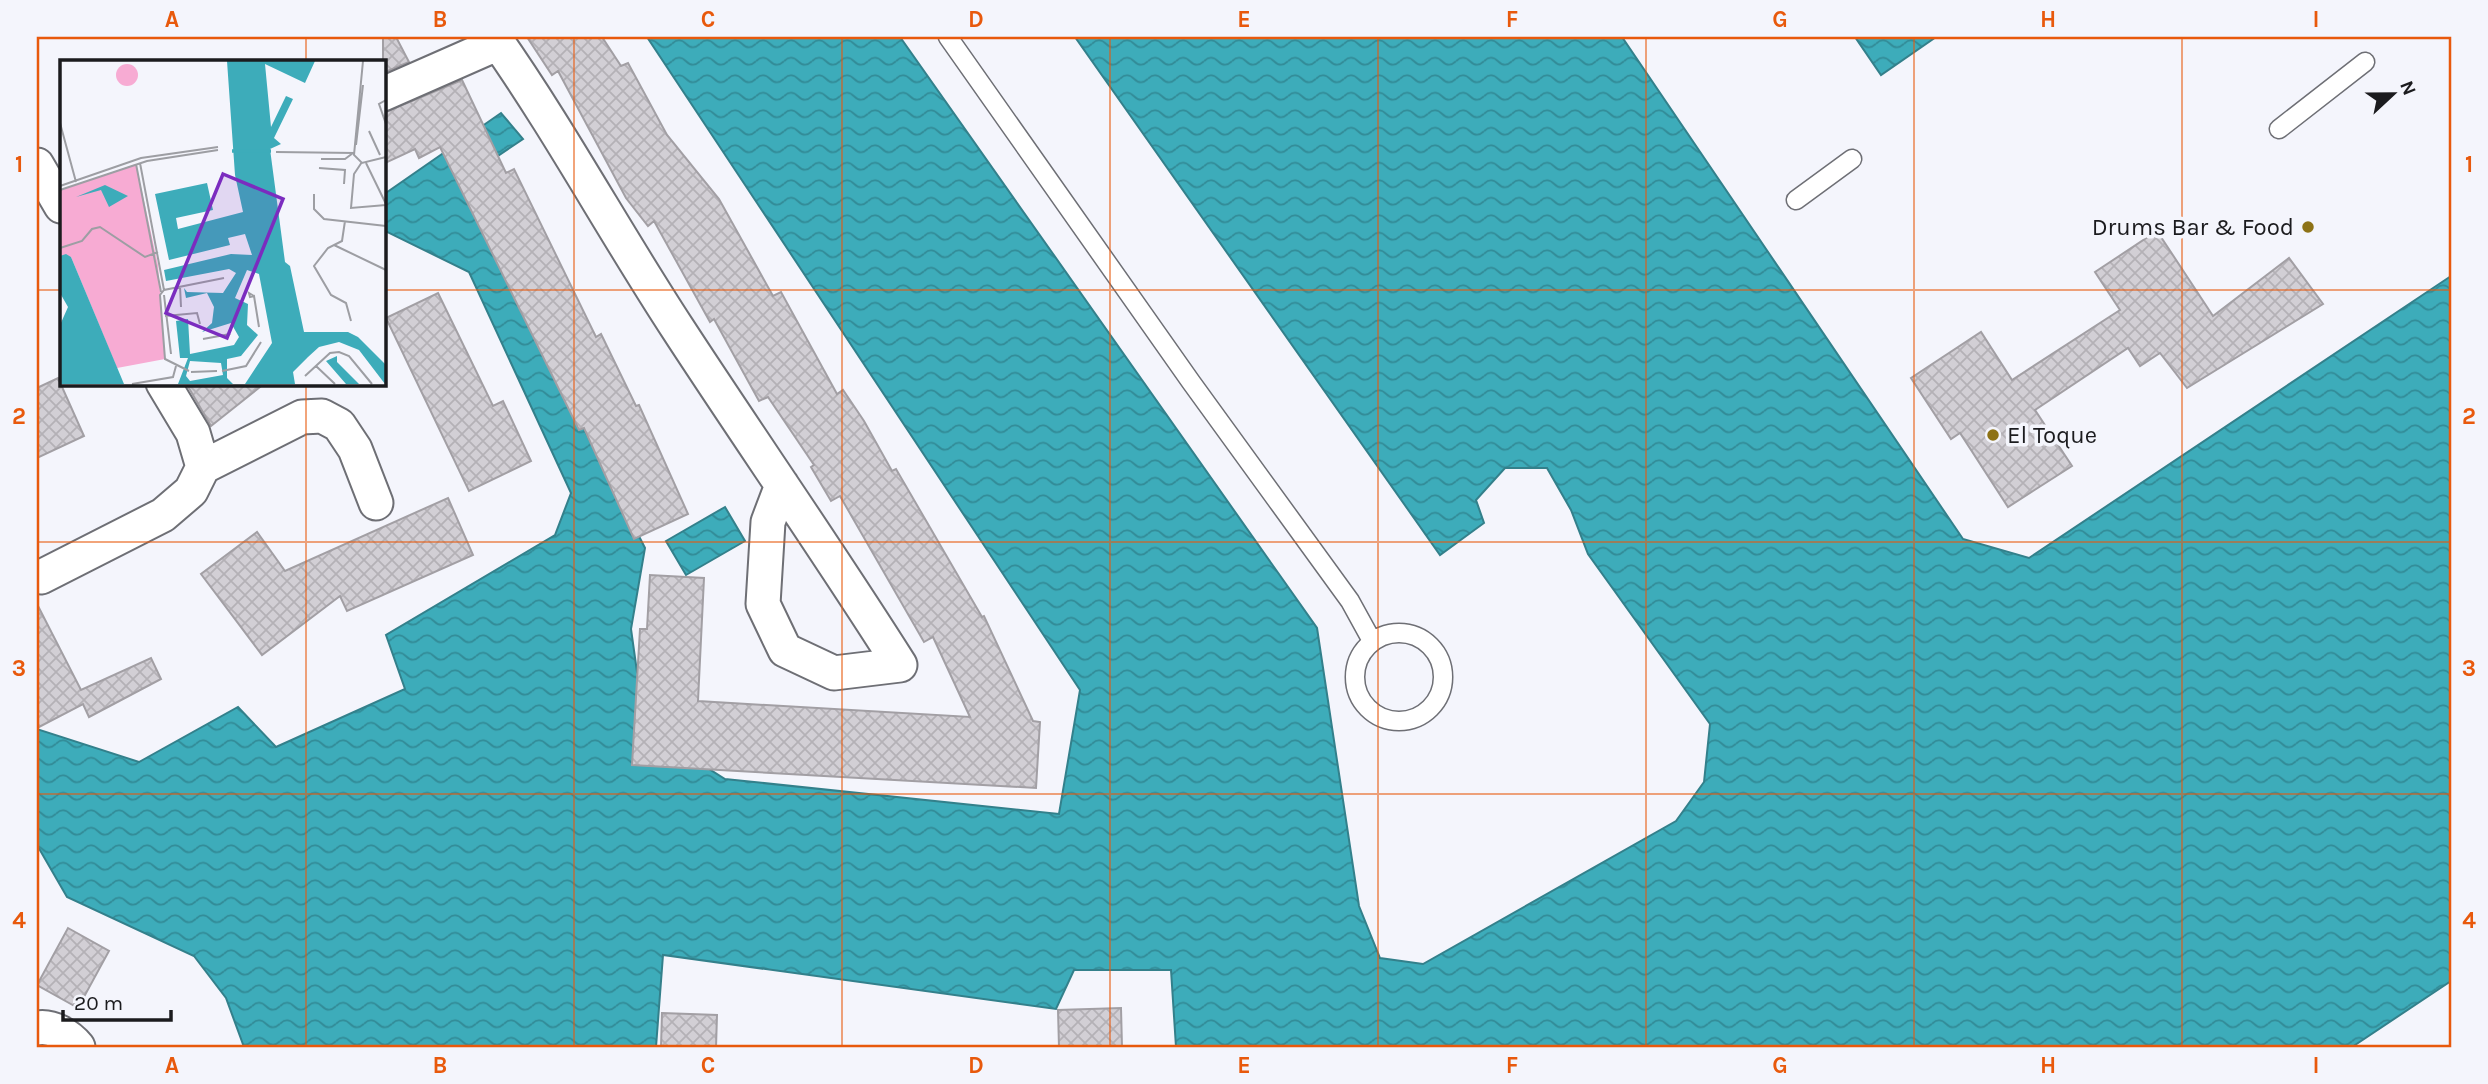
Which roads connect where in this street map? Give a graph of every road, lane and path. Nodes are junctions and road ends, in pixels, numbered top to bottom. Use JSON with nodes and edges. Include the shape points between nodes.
{"nodes":[{"id":1,"x":948,"y":37,"type":"edge"},
{"id":2,"x":497,"y":40,"type":"edge"},
{"id":3,"x":2365,"y":62,"type":"dead end"},
{"id":4,"x":385,"y":93,"type":"edge"},
{"id":5,"x":2279,"y":129,"type":"dead end"},
{"id":6,"x":1852,"y":159,"type":"dead end"},
{"id":7,"x":37,"y":165,"type":"edge"},
{"id":8,"x":1796,"y":200,"type":"dead end"},
{"id":9,"x":60,"y":204,"type":"edge"},
{"id":10,"x":164,"y":385,"type":"edge"},
{"id":11,"x":203,"y":467,"type":"junction"},
{"id":12,"x":782,"y":485,"type":"junction"},
{"id":13,"x":376,"y":503,"type":"dead end"},
{"id":14,"x":41,"y":577,"type":"dead end"},
{"id":15,"x":1372,"y":642,"type":"junction"},
{"id":16,"x":37,"y":1028,"type":"edge"},
{"id":17,"x":78,"y":1047,"type":"edge"}],
"edges":[{"from":1,"to":15,"type":"lane","via":[[1350,601]]},
{"from":2,"to":4,"type":"street"},
{"from":2,"to":12,"type":"street"},
{"from":3,"to":5,"type":"lane"},
{"from":6,"to":8,"type":"lane"},
{"from":7,"to":9,"type":"street"},
{"from":10,"to":11,"type":"street","via":[[193,433]]},
{"from":11,"to":13,"type":"street","via":[[302,417],[322,416],[339,425],[355,449]]},
{"from":11,"to":14,"type":"street","via":[[191,491],[163,515]]},
{"from":12,"to":12,"type":"street","via":[[854,591],[900,665],[834,673],[785,650],[763,604],[768,522]]},
{"from":15,"to":15,"type":"lane","via":[[1356,667],[1359,696],[1380,718],[1409,720],[1424,715],[1434,705],[1444,678],[1436,651],[1426,641],[1399,632]]},
{"from":16,"to":17,"type":"street","via":[[44,1026],[70,1037]]}]}
